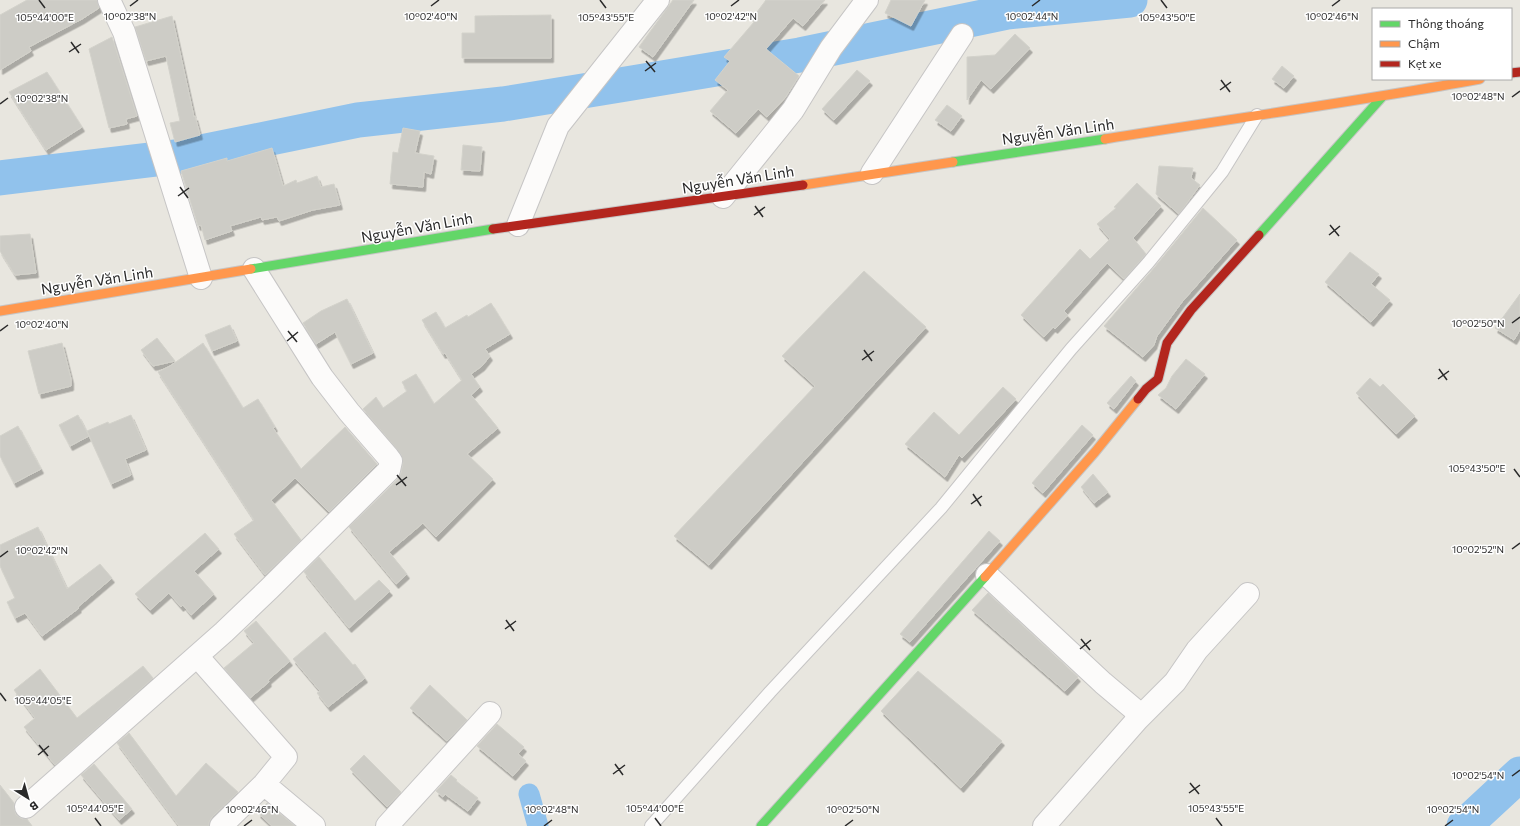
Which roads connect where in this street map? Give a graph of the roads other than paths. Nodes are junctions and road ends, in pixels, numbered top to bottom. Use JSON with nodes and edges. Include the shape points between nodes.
{"nodes":[{"id":1,"x":109,"y":0,"type":"edge"},
{"id":2,"x":658,"y":0,"type":"edge"},
{"id":3,"x":867,"y":0,"type":"edge"},
{"id":4,"x":962,"y":35,"type":"dead end"},
{"id":5,"x":1475,"y":80,"type":"edge"},
{"id":6,"x":1382,"y":97,"type":"junction"},
{"id":7,"x":1256,"y":115,"type":"junction"},
{"id":8,"x":872,"y":173,"type":"junction"},
{"id":9,"x":723,"y":197,"type":"junction"},
{"id":10,"x":518,"y":224,"type":"junction"},
{"id":11,"x":254,"y":269,"type":"junction"},
{"id":12,"x":202,"y":278,"type":"junction"},
{"id":13,"x":0,"y":311,"type":"edge"},
{"id":14,"x":988,"y":575,"type":"junction"},
{"id":15,"x":1248,"y":594,"type":"dead end"},
{"id":16,"x":197,"y":656,"type":"junction"},
{"id":17,"x":490,"y":713,"type":"dead end"},
{"id":18,"x":1137,"y":720,"type":"junction"},
{"id":19,"x":264,"y":784,"type":"junction"},
{"id":20,"x":26,"y":806,"type":"dead end"},
{"id":21,"x":221,"y":826,"type":"edge"},
{"id":22,"x":314,"y":826,"type":"edge"},
{"id":23,"x":387,"y":826,"type":"edge"},
{"id":24,"x":651,"y":826,"type":"edge"},
{"id":25,"x":761,"y":826,"type":"edge"},
{"id":26,"x":1044,"y":826,"type":"edge"}],
"edges":[{"from":1,"to":12,"type":"street","via":[[124,32]]},
{"from":2,"to":10,"type":"street","via":[[558,126]]},
{"from":3,"to":9,"type":"street","via":[[831,48],[794,110]]},
{"from":4,"to":8,"type":"street"},
{"from":5,"to":6,"type":"main road","name":"Nguyễn Văn Linh"},
{"from":6,"to":7,"type":"main road","name":"Nguyễn Văn Linh"},
{"from":6,"to":14,"type":"main road","via":[[1191,310],[1168,343],[1158,379]]},
{"from":7,"to":8,"type":"main road","name":"Nguyễn Văn Linh"},
{"from":7,"to":24,"type":"lane","via":[[1222,172],[1148,263],[1070,349],[941,508],[770,692]]},
{"from":8,"to":9,"type":"main road","name":"Nguyễn Văn Linh"},
{"from":9,"to":10,"type":"main road","name":"Nguyễn Văn Linh"},
{"from":10,"to":11,"type":"main road","name":"Nguyễn Văn Linh"},
{"from":11,"to":12,"type":"main road","name":"Nguyễn Văn Linh"},
{"from":11,"to":16,"type":"street","via":[[322,377],[391,461],[391,466],[386,475]]},
{"from":12,"to":13,"type":"main road","name":"Nguyễn Văn Linh"},
{"from":14,"to":18,"type":"street","via":[[1135,710]]},
{"from":14,"to":25,"type":"main road"},
{"from":15,"to":18,"type":"street","via":[[1197,650],[1175,682]]},
{"from":16,"to":19,"type":"street","via":[[286,757]]},
{"from":16,"to":20,"type":"street"},
{"from":17,"to":23,"type":"street"},
{"from":18,"to":26,"type":"street"},
{"from":19,"to":21,"type":"street"},
{"from":19,"to":22,"type":"street"}]}
